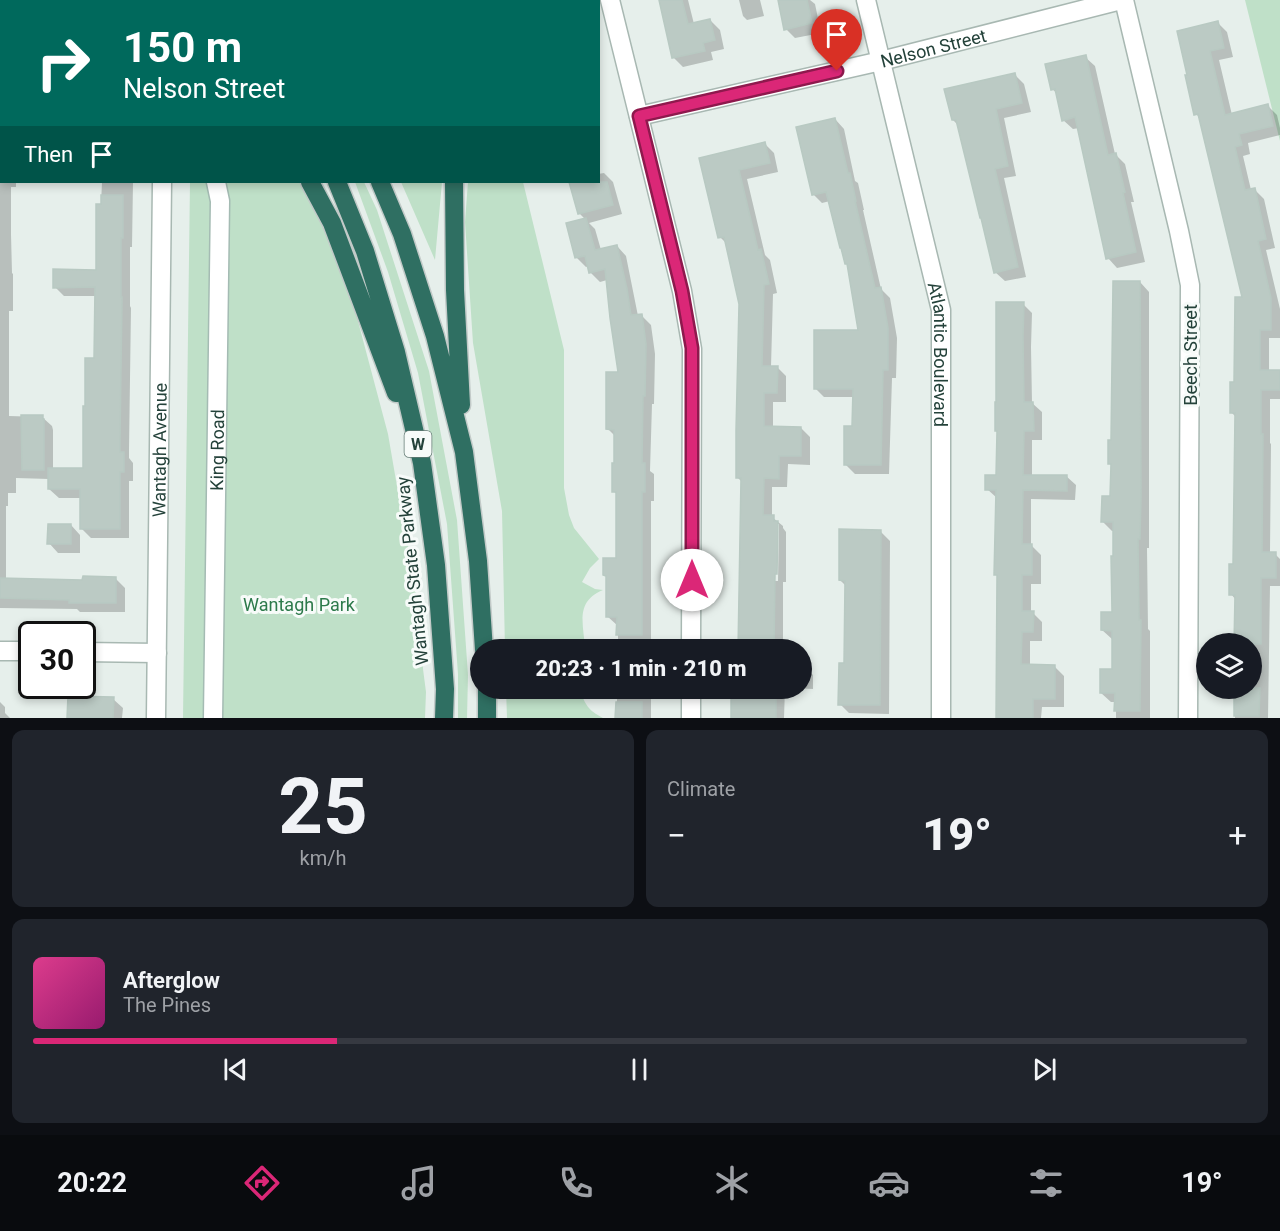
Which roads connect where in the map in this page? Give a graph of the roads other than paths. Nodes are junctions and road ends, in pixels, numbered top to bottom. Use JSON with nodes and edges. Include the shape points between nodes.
{"nodes":[{"id":1,"x":610,"y":0,"type":"edge"},
{"id":2,"x":866,"y":0,"type":"edge"},
{"id":3,"x":1123,"y":0,"type":"edge"},
{"id":4,"x":881,"y":61,"type":"junction"},
{"id":5,"x":639,"y":116,"type":"junction"},
{"id":6,"x":162,"y":183,"type":"edge"},
{"id":7,"x":216,"y":183,"type":"edge"},
{"id":8,"x":311,"y":183,"type":"edge"},
{"id":9,"x":337,"y":183,"type":"edge"},
{"id":10,"x":380,"y":183,"type":"edge"},
{"id":11,"x":454,"y":183,"type":"edge"},
{"id":12,"x":464,"y":452,"type":"junction"},
{"id":13,"x":422,"y":463,"type":"junction"},
{"id":14,"x":483,"y":639,"type":"edge"},
{"id":15,"x":691,"y":639,"type":"edge"},
{"id":16,"x":0,"y":651,"type":"edge"},
{"id":17,"x":18,"y":651,"type":"edge"},
{"id":18,"x":96,"y":652,"type":"edge"},
{"id":19,"x":157,"y":653,"type":"junction"},
{"id":20,"x":487,"y":699,"type":"edge"},
{"id":21,"x":691,"y":699,"type":"edge"},
{"id":22,"x":156,"y":718,"type":"edge"},
{"id":23,"x":213,"y":718,"type":"edge"},
{"id":24,"x":444,"y":718,"type":"edge"},
{"id":25,"x":487,"y":718,"type":"edge"},
{"id":26,"x":691,"y":718,"type":"edge"},
{"id":27,"x":941,"y":718,"type":"edge"},
{"id":28,"x":1188,"y":718,"type":"edge"}],
"edges":[{"from":1,"to":5,"type":"street"},
{"from":2,"to":4,"type":"street","name":"Atlantic Boulevard"},
{"from":3,"to":4,"type":"street","name":"Nelson Street"},
{"from":3,"to":28,"type":"street","name":"Beech Street","via":[[1190,285]]},
{"from":4,"to":5,"type":"street","name":"Nelson Street"},
{"from":4,"to":27,"type":"street","name":"Atlantic Boulevard","via":[[940,310]]},
{"from":5,"to":15,"type":"street","via":[[692,348]]},
{"from":6,"to":19,"type":"street","name":"Wantagh Avenue"},
{"from":7,"to":23,"type":"street","name":"King Road","via":[[220,201]]},
{"from":8,"to":13,"type":"highway","via":[[333,223]]},
{"from":9,"to":13,"type":"highway","name":"Wantagh State Parkway","number":"W","via":[[365,251],[396,352]]},
{"from":10,"to":12,"type":"highway","number":"W","via":[[402,234],[435,336]]},
{"from":11,"to":12,"type":"highway"},
{"from":12,"to":14,"type":"highway","number":"W"},
{"from":13,"to":24,"type":"highway","name":"Wantagh State Parkway","number":"W","via":[[436,565]]},
{"from":16,"to":17,"type":"street"},
{"from":18,"to":19,"type":"street"},
{"from":19,"to":22,"type":"street","name":"Wantagh Avenue"},
{"from":20,"to":25,"type":"highway"},
{"from":21,"to":26,"type":"street"}]}
